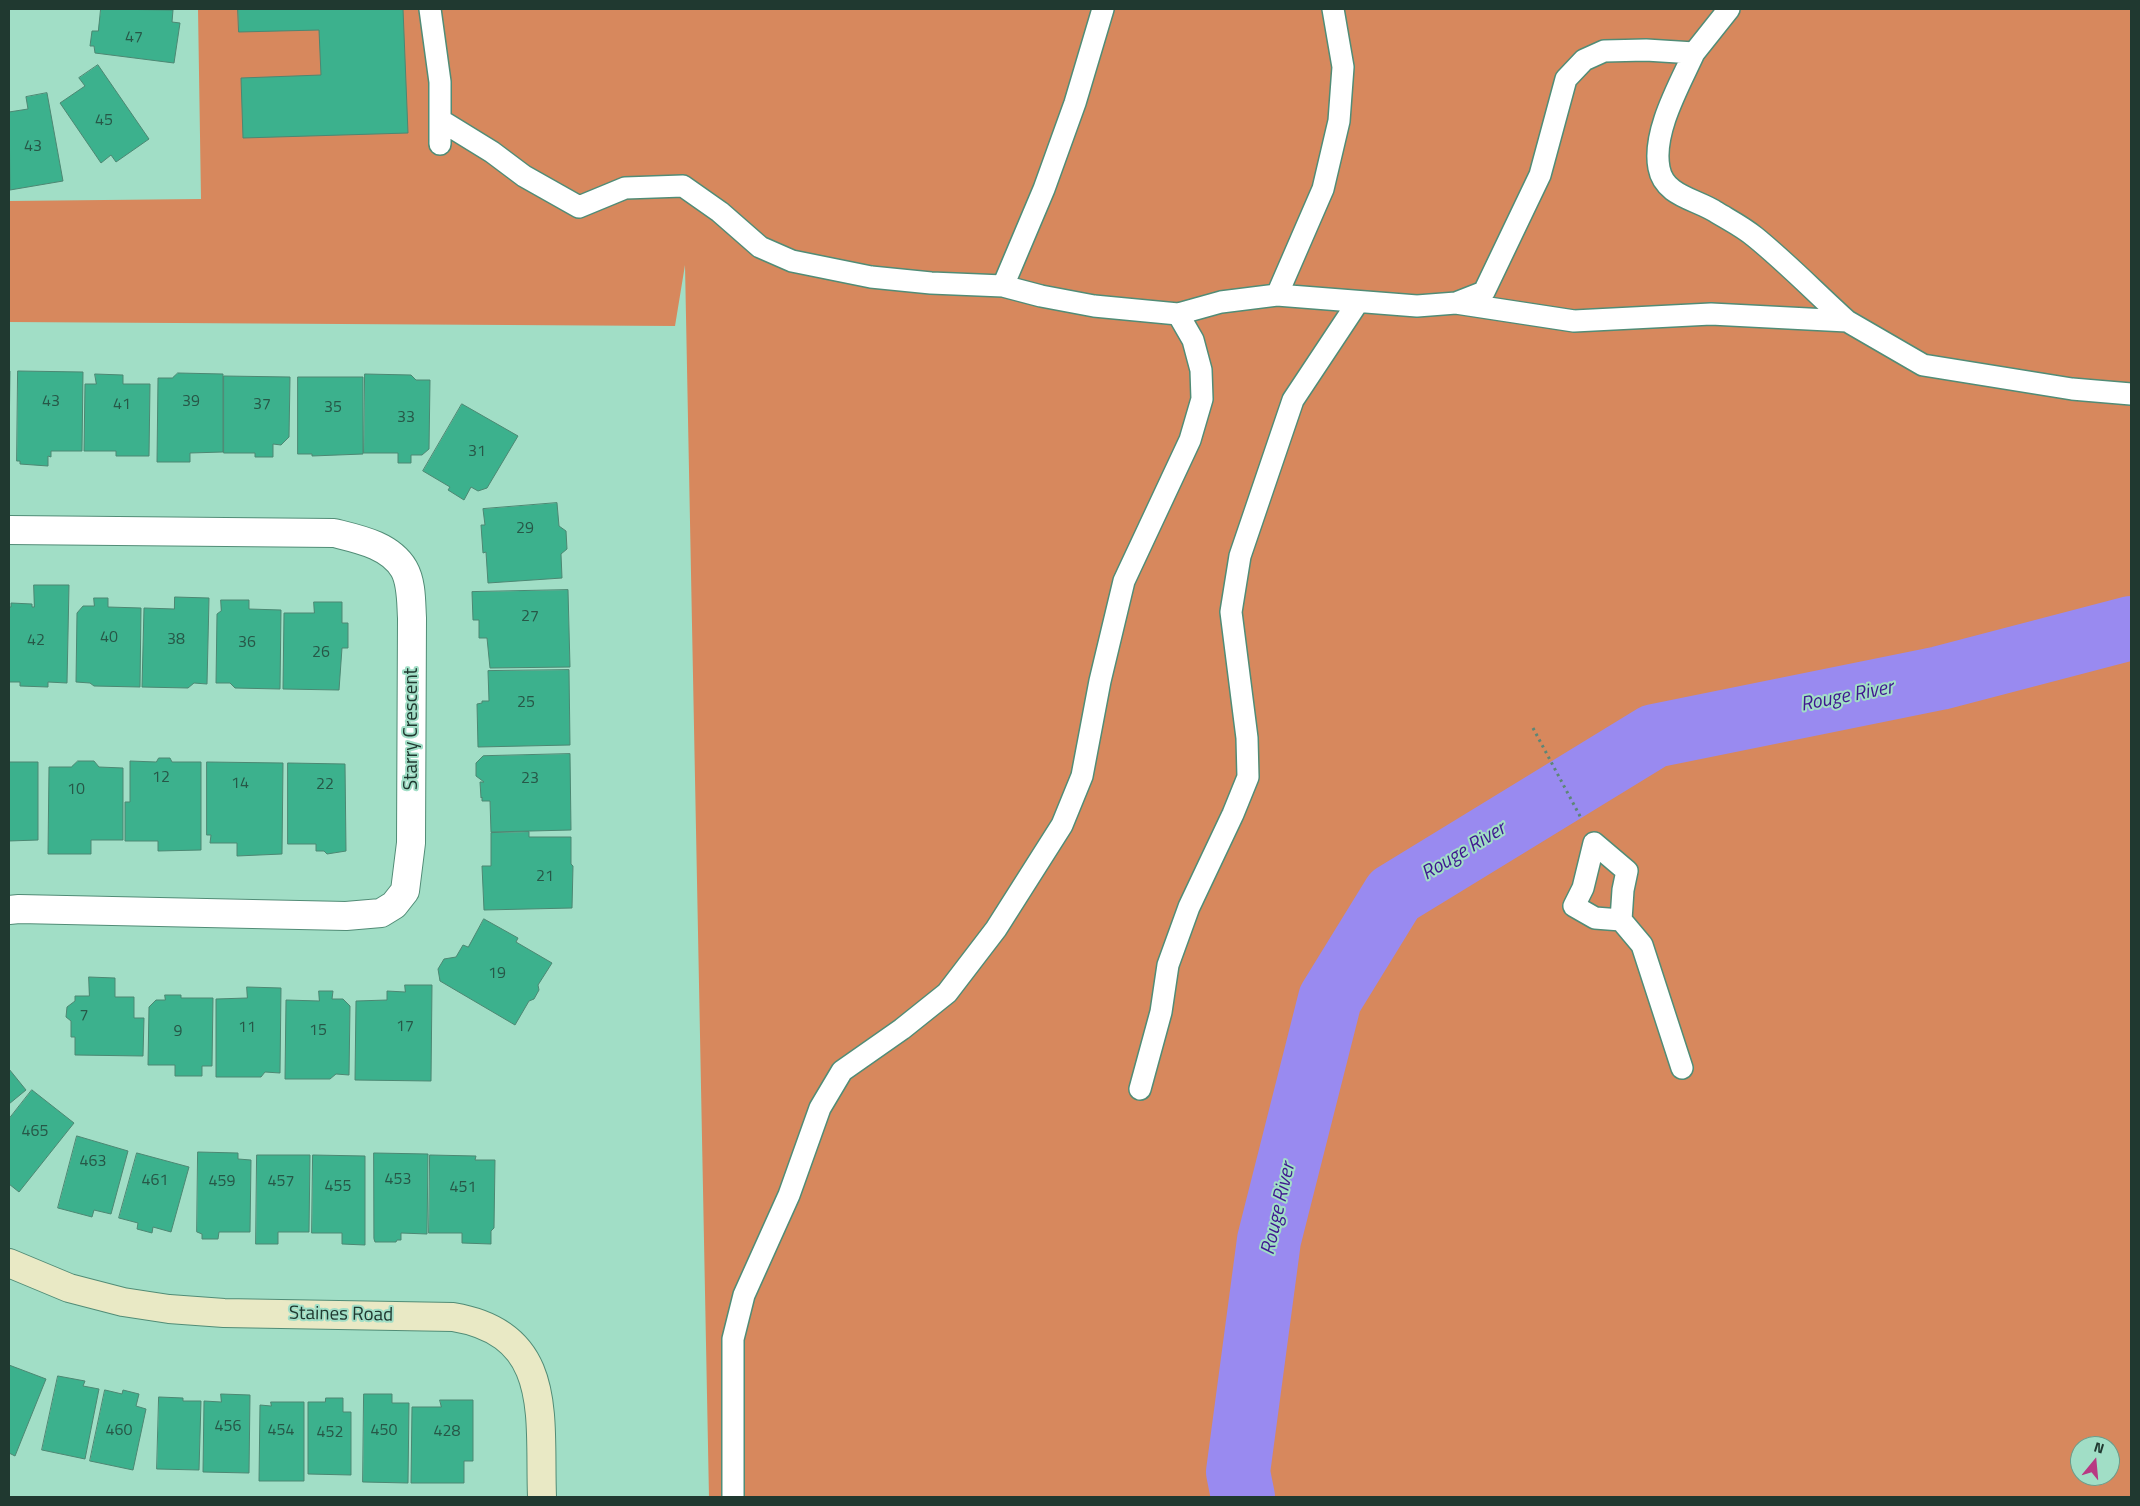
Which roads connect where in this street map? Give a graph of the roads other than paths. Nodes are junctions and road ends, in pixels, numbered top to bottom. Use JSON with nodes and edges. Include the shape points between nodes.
{"nodes":[{"id":1,"x":430,"y":9,"type":"edge"},
{"id":2,"x":1102,"y":9,"type":"edge"},
{"id":3,"x":1333,"y":9,"type":"edge"},
{"id":4,"x":1729,"y":9,"type":"edge"},
{"id":5,"x":1694,"y":53,"type":"junction"},
{"id":6,"x":440,"y":120,"type":"junction"},
{"id":7,"x":440,"y":144,"type":"dead end"},
{"id":8,"x":1003,"y":286,"type":"junction"},
{"id":9,"x":1277,"y":295,"type":"junction"},
{"id":10,"x":1358,"y":302,"type":"junction"},
{"id":11,"x":1456,"y":303,"type":"junction"},
{"id":12,"x":1178,"y":314,"type":"junction"},
{"id":13,"x":1847,"y":321,"type":"junction"},
{"id":14,"x":2131,"y":394,"type":"edge"},
{"id":15,"x":9,"y":530,"type":"edge"},
{"id":16,"x":9,"y":910,"type":"edge"},
{"id":17,"x":1621,"y":920,"type":"junction"},
{"id":18,"x":1682,"y":1068,"type":"dead end"},
{"id":19,"x":1140,"y":1089,"type":"dead end"},
{"id":20,"x":9,"y":1263,"type":"edge"},
{"id":21,"x":542,"y":1497,"type":"edge"},
{"id":22,"x":733,"y":1497,"type":"edge"}],
"edges":[{"from":1,"to":6,"type":"lane","via":[[440,82]]},
{"from":2,"to":8,"type":"lane","via":[[1075,104]]},
{"from":3,"to":9,"type":"lane","via":[[1343,67],[1338,121],[1323,189]]},
{"from":4,"to":5,"type":"lane"},
{"from":5,"to":11,"type":"lane","via":[[1604,51],[1584,60],[1566,79],[1540,175],[1484,292]]},
{"from":5,"to":13,"type":"lane","via":[[1668,111],[1660,142],[1659,168],[1666,185],[1754,236]]},
{"from":6,"to":7,"type":"lane"},
{"from":6,"to":8,"type":"lane","via":[[524,176],[579,207],[625,188],[683,186],[720,212],[760,247],[792,261],[871,278]]},
{"from":8,"to":12,"type":"lane","via":[[1094,306]]},
{"from":9,"to":10,"type":"lane"},
{"from":9,"to":12,"type":"lane","via":[[1221,302]]},
{"from":10,"to":11,"type":"lane","via":[[1417,306]]},
{"from":10,"to":19,"type":"lane","via":[[1293,400],[1240,556],[1232,612],[1247,738],[1248,777],[1189,907],[1168,965],[1162,1012]]},
{"from":11,"to":13,"type":"lane","via":[[1574,321],[1711,314]]},
{"from":12,"to":22,"type":"lane","via":[[1193,340],[1201,370],[1202,399],[1190,440],[1124,581],[1082,776],[1062,825],[1043,856],[996,929],[947,993],[842,1071],[820,1108],[789,1195],[744,1295],[737,1318],[733,1339]]},
{"from":13,"to":14,"type":"lane","via":[[1923,364],[2063,387]]},
{"from":15,"to":16,"type":"street","name":"Starry Crescent","via":[[334,533],[369,542],[390,553],[404,569],[412,618],[411,843],[405,891],[394,905],[381,913],[365,916]]},
{"from":17,"to":17,"type":"lane","via":[[1627,871],[1594,843],[1583,888],[1574,906],[1595,918]]},
{"from":17,"to":18,"type":"lane","via":[[1642,945]]},
{"from":20,"to":21,"type":"street","name":"Staines Road","via":[[69,1288],[123,1302],[169,1309],[453,1317],[494,1329],[520,1350],[536,1389]]}]}
